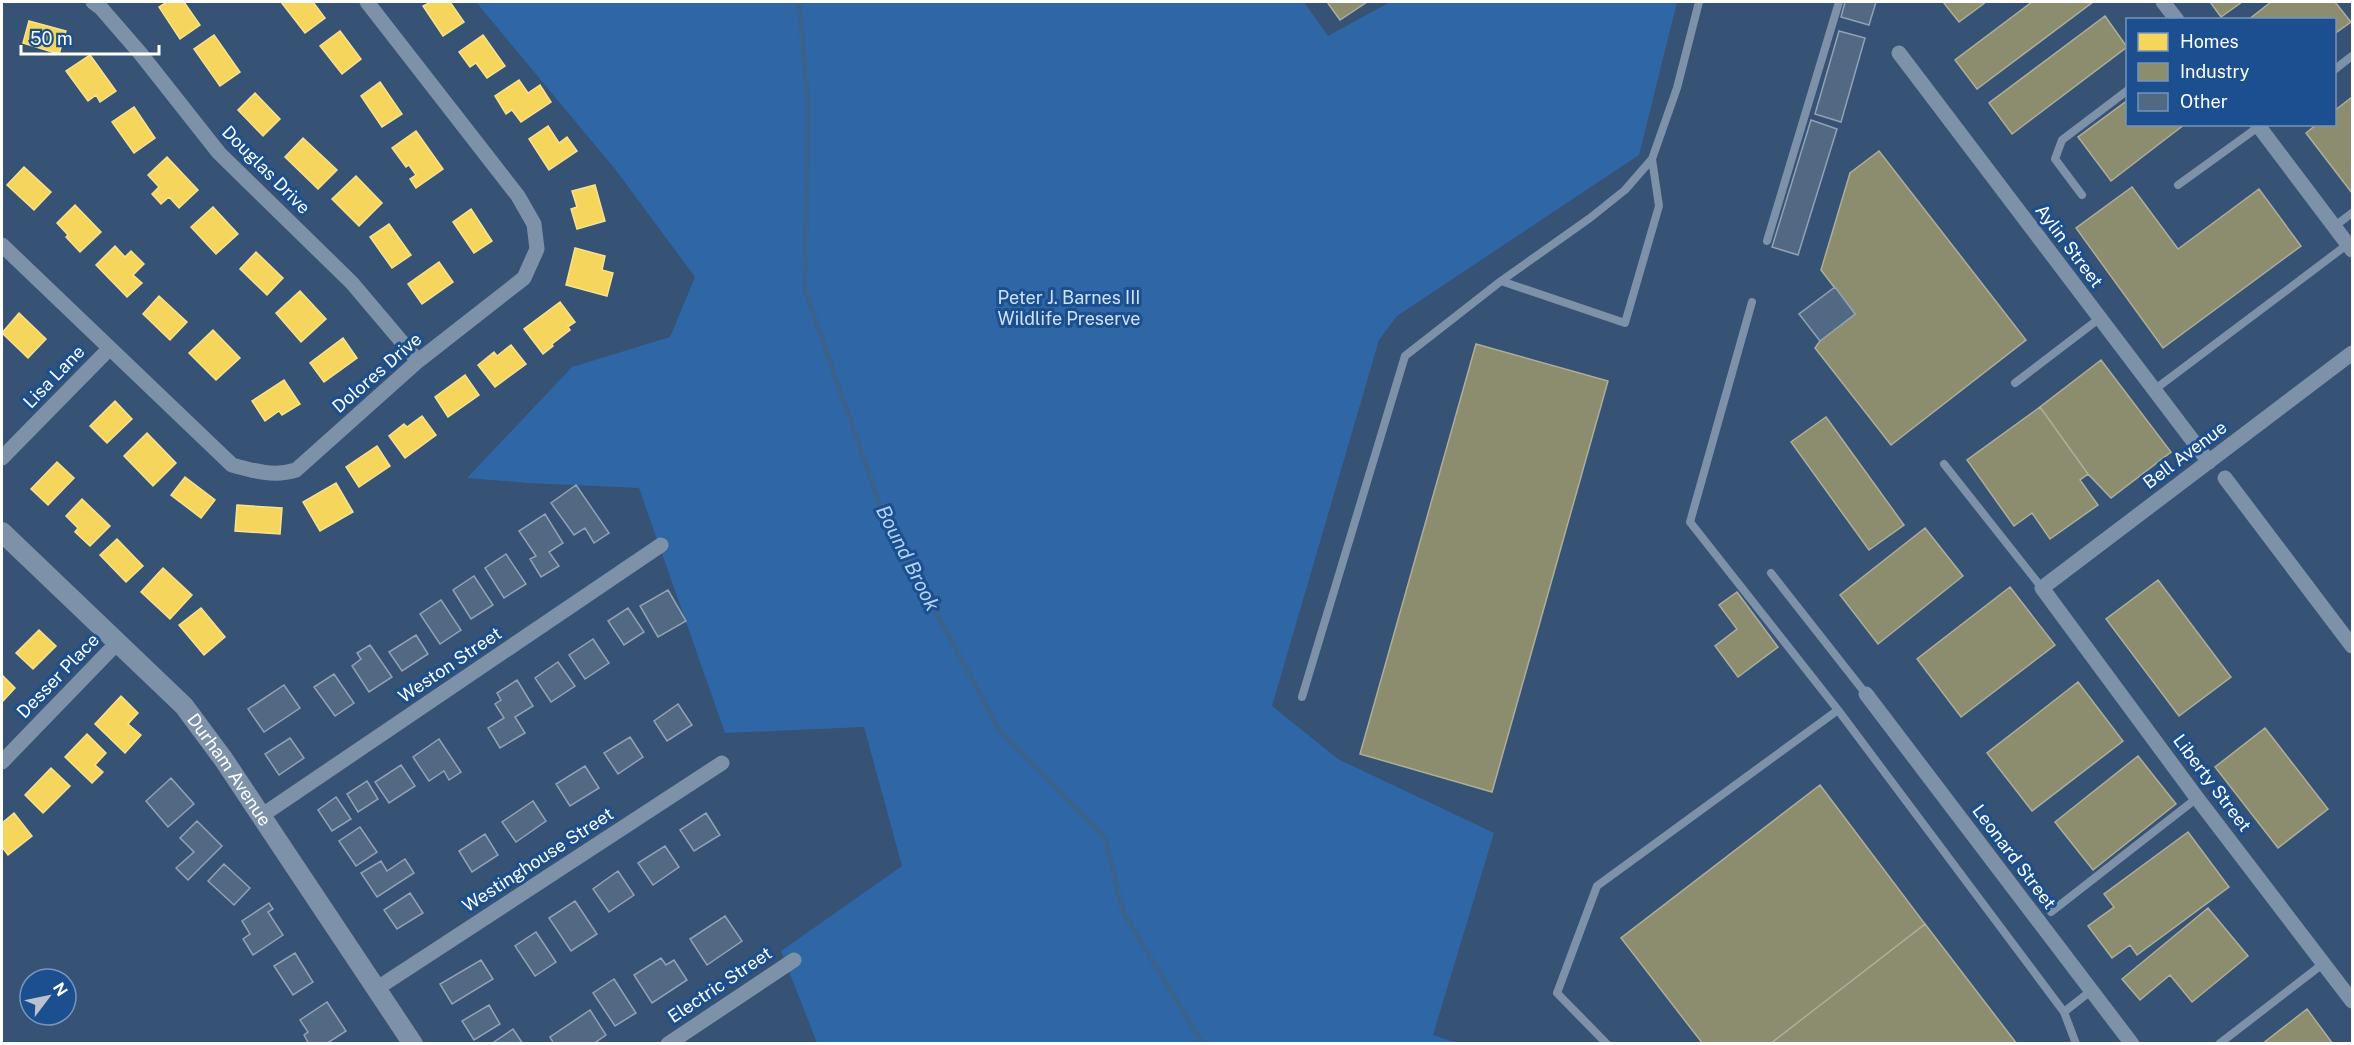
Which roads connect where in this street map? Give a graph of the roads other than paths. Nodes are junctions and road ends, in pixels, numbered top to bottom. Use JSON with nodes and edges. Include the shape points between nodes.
{"nodes":[{"id":1,"x":93,"y":2,"type":"edge"},
{"id":2,"x":367,"y":2,"type":"edge"},
{"id":3,"x":1699,"y":2,"type":"edge"},
{"id":4,"x":1839,"y":2,"type":"edge"},
{"id":5,"x":2163,"y":2,"type":"edge"},
{"id":6,"x":2175,"y":18,"type":"edge"},
{"id":7,"x":1899,"y":53,"type":"dead end"},
{"id":8,"x":2352,"y":56,"type":"edge"},
{"id":9,"x":2336,"y":68,"type":"edge"},
{"id":10,"x":2126,"y":91,"type":"edge"},
{"id":11,"x":2258,"y":126,"type":"edge"},
{"id":12,"x":2260,"y":126,"type":"edge"},
{"id":13,"x":1652,"y":159,"type":"junction"},
{"id":14,"x":2178,"y":185,"type":"dead end"},
{"id":15,"x":2082,"y":195,"type":"dead end"},
{"id":16,"x":2352,"y":213,"type":"edge"},
{"id":17,"x":2335,"y":226,"type":"junction"},
{"id":18,"x":1767,"y":241,"type":"dead end"},
{"id":19,"x":2,"y":245,"type":"edge"},
{"id":20,"x":2350,"y":247,"type":"edge"},
{"id":21,"x":1501,"y":281,"type":"junction"},
{"id":22,"x":1752,"y":302,"type":"dead end"},
{"id":23,"x":2100,"y":318,"type":"junction"},
{"id":24,"x":109,"y":349,"type":"junction"},
{"id":25,"x":2352,"y":352,"type":"edge"},
{"id":26,"x":418,"y":361,"type":"junction"},
{"id":27,"x":2016,"y":383,"type":"dead end"},
{"id":28,"x":2154,"y":390,"type":"junction"},
{"id":29,"x":2,"y":458,"type":"edge"},
{"id":30,"x":2209,"y":462,"type":"junction"},
{"id":31,"x":1944,"y":464,"type":"dead end"},
{"id":32,"x":2225,"y":478,"type":"dead end"},
{"id":33,"x":2,"y":532,"type":"edge"},
{"id":34,"x":661,"y":545,"type":"dead end"},
{"id":35,"x":1771,"y":573,"type":"dead end"},
{"id":36,"x":2042,"y":588,"type":"junction"},
{"id":37,"x":118,"y":642,"type":"junction"},
{"id":38,"x":2352,"y":646,"type":"edge"},
{"id":39,"x":1866,"y":694,"type":"joint"},
{"id":40,"x":1302,"y":697,"type":"dead end"},
{"id":41,"x":1838,"y":710,"type":"junction"},
{"id":42,"x":2,"y":762,"type":"edge"},
{"id":43,"x":722,"y":763,"type":"dead end"},
{"id":44,"x":2198,"y":798,"type":"junction"},
{"id":45,"x":261,"y":816,"type":"junction"},
{"id":46,"x":2051,"y":912,"type":"dead end"},
{"id":47,"x":794,"y":960,"type":"dead end"},
{"id":48,"x":2324,"y":963,"type":"junction"},
{"id":49,"x":376,"y":989,"type":"junction"},
{"id":50,"x":2092,"y":990,"type":"junction"},
{"id":51,"x":2352,"y":1001,"type":"edge"},
{"id":52,"x":2064,"y":1012,"type":"junction"},
{"id":53,"x":413,"y":1044,"type":"edge"},
{"id":54,"x":668,"y":1044,"type":"edge"},
{"id":55,"x":1607,"y":1044,"type":"edge"},
{"id":56,"x":2076,"y":1044,"type":"edge"},
{"id":57,"x":2132,"y":1044,"type":"edge"},
{"id":58,"x":2219,"y":1044,"type":"edge"}],
"edges":[{"from":1,"to":26,"type":"street","name":"Douglas Drive","via":[[140,53],[219,153],[352,282]]},
{"from":2,"to":26,"type":"street","name":"Dolores Drive","via":[[518,196],[534,224],[537,249],[524,278]]},
{"from":3,"to":13,"type":"lane","via":[[1677,88]]},
{"from":4,"to":18,"type":"lane"},
{"from":5,"to":6,"type":"street"},
{"from":7,"to":23,"type":"street","name":"Aylin Street"},
{"from":8,"to":9,"type":"lane"},
{"from":10,"to":15,"type":"lane","via":[[2062,140],[2055,159]]},
{"from":11,"to":14,"type":"lane"},
{"from":12,"to":17,"type":"street"},
{"from":13,"to":21,"type":"lane","via":[[1625,190]]},
{"from":13,"to":21,"type":"lane","via":[[1659,206],[1625,323]]},
{"from":16,"to":17,"type":"lane"},
{"from":17,"to":20,"type":"street"},
{"from":19,"to":24,"type":"street","name":"Dolores Drive"},
{"from":20,"to":28,"type":"lane"},
{"from":21,"to":40,"type":"lane","via":[[1405,356]]},
{"from":22,"to":41,"type":"lane","via":[[1690,522]]},
{"from":23,"to":27,"type":"lane"},
{"from":23,"to":28,"type":"street","name":"Aylin Street"},
{"from":24,"to":26,"type":"street","name":"Dolores Drive","via":[[232,465],[282,474],[296,470]]},
{"from":24,"to":29,"type":"street","name":"Lisa Lane"},
{"from":25,"to":30,"type":"street","name":"Bell Avenue"},
{"from":28,"to":30,"type":"street","name":"Aylin Street"},
{"from":30,"to":36,"type":"street","name":"Bell Avenue"},
{"from":31,"to":36,"type":"lane"},
{"from":32,"to":38,"type":"street"},
{"from":33,"to":37,"type":"street","name":"Durham Avenue"},
{"from":34,"to":45,"type":"street","name":"Weston Street"},
{"from":35,"to":39,"type":"lane"},
{"from":36,"to":44,"type":"street","name":"Liberty Street"},
{"from":37,"to":42,"type":"street","name":"Desser Place"},
{"from":37,"to":45,"type":"street","name":"Durham Avenue","via":[[192,716]]},
{"from":39,"to":50,"type":"street","name":"Leonard Street"},
{"from":41,"to":52,"type":"lane"},
{"from":41,"to":55,"type":"lane","via":[[1597,886],[1557,993]]},
{"from":43,"to":49,"type":"street","name":"Westinghouse Street"},
{"from":44,"to":46,"type":"lane"},
{"from":44,"to":48,"type":"street","name":"Liberty Street"},
{"from":45,"to":49,"type":"street","name":"Durham Avenue"},
{"from":47,"to":54,"type":"street","name":"Electric Street"},
{"from":48,"to":51,"type":"street","name":"Liberty Street"},
{"from":48,"to":58,"type":"lane"},
{"from":49,"to":53,"type":"street","name":"Durham Avenue"},
{"from":50,"to":52,"type":"lane"},
{"from":50,"to":57,"type":"street","name":"Leonard Street"},
{"from":52,"to":56,"type":"lane"}]}
